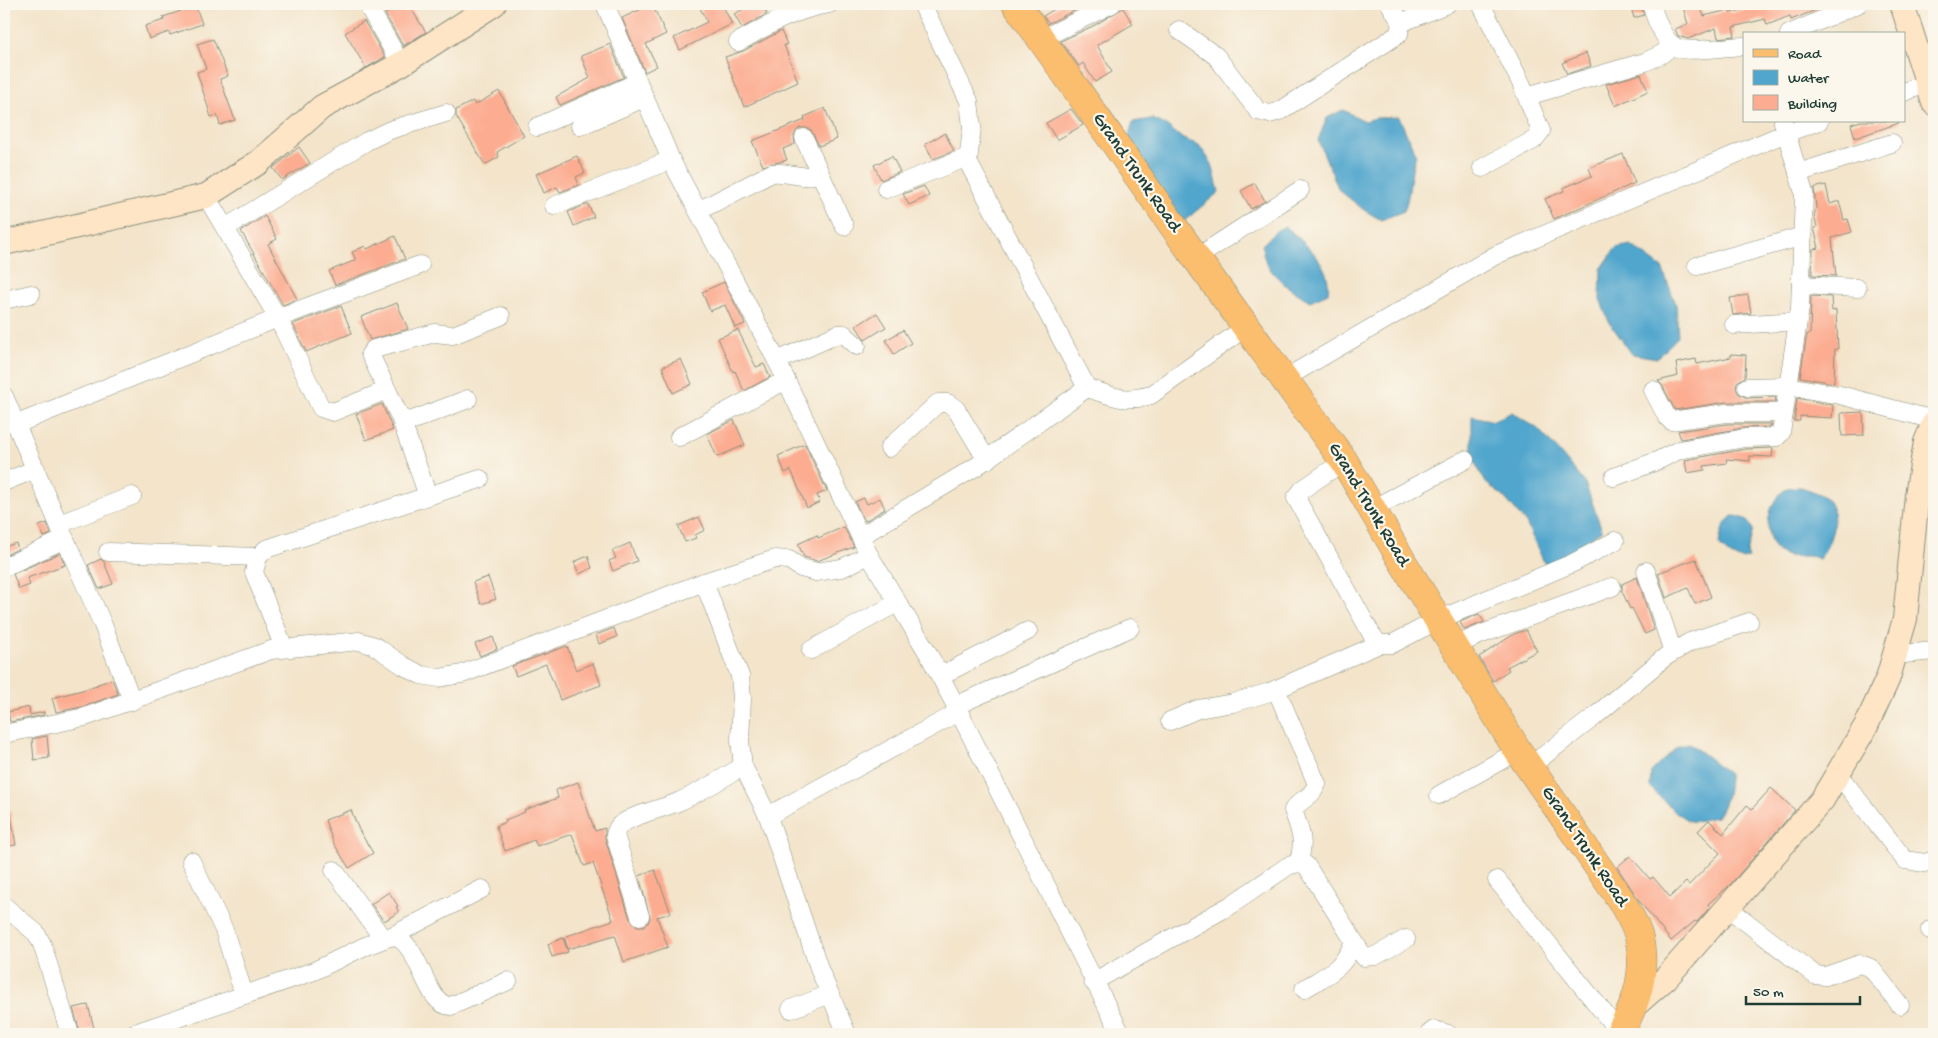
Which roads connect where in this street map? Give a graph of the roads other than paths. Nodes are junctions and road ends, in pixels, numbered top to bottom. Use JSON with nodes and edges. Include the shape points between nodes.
{"nodes":[{"id":1,"x":367,"y":4,"type":"edge"},
{"id":2,"x":494,"y":4,"type":"edge"},
{"id":3,"x":605,"y":4,"type":"edge"},
{"id":4,"x":829,"y":4,"type":"edge"},
{"id":5,"x":922,"y":4,"type":"edge"},
{"id":6,"x":1016,"y":4,"type":"edge"},
{"id":7,"x":1112,"y":4,"type":"edge"},
{"id":8,"x":1390,"y":4,"type":"edge"},
{"id":9,"x":1447,"y":4,"type":"edge"},
{"id":10,"x":1481,"y":4,"type":"edge"},
{"id":11,"x":1651,"y":4,"type":"edge"},
{"id":12,"x":1858,"y":4,"type":"edge"},
{"id":13,"x":1902,"y":4,"type":"edge"},
{"id":14,"x":1401,"y":23,"type":"junction"},
{"id":15,"x":1179,"y":30,"type":"dead end"},
{"id":16,"x":1794,"y":32,"type":"edge"},
{"id":17,"x":1041,"y":39,"type":"junction"},
{"id":18,"x":738,"y":42,"type":"dead end"},
{"id":19,"x":1673,"y":45,"type":"junction"},
{"id":20,"x":1743,"y":46,"type":"edge"},
{"id":21,"x":401,"y":64,"type":"junction"},
{"id":22,"x":641,"y":90,"type":"junction"},
{"id":23,"x":1906,"y":92,"type":"edge"},
{"id":24,"x":1932,"y":94,"type":"edge"},
{"id":25,"x":1527,"y":96,"type":"junction"},
{"id":26,"x":446,"y":113,"type":"dead end"},
{"id":27,"x":1813,"y":122,"type":"edge"},
{"id":28,"x":580,"y":126,"type":"dead end"},
{"id":29,"x":1784,"y":127,"type":"edge"},
{"id":30,"x":537,"y":128,"type":"dead end"},
{"id":31,"x":804,"y":138,"type":"dead end"},
{"id":32,"x":1892,"y":143,"type":"dead end"},
{"id":33,"x":968,"y":156,"type":"junction"},
{"id":34,"x":671,"y":160,"type":"junction"},
{"id":35,"x":1482,"y":168,"type":"dead end"},
{"id":36,"x":819,"y":173,"type":"junction"},
{"id":37,"x":1798,"y":173,"type":"junction"},
{"id":38,"x":886,"y":189,"type":"dead end"},
{"id":39,"x":1300,"y":190,"type":"dead end"},
{"id":40,"x":206,"y":196,"type":"junction"},
{"id":41,"x":554,"y":206,"type":"dead end"},
{"id":42,"x":698,"y":211,"type":"junction"},
{"id":43,"x":844,"y":226,"type":"dead end"},
{"id":44,"x":225,"y":228,"type":"junction"},
{"id":45,"x":1803,"y":236,"type":"junction"},
{"id":46,"x":4,"y":243,"type":"edge"},
{"id":47,"x":1196,"y":258,"type":"junction"},
{"id":48,"x":420,"y":265,"type":"dead end"},
{"id":49,"x":1697,"y":266,"type":"dead end"},
{"id":50,"x":1801,"y":285,"type":"junction"},
{"id":51,"x":1857,"y":288,"type":"dead end"},
{"id":52,"x":31,"y":294,"type":"dead end"},
{"id":53,"x":4,"y":300,"type":"edge"},
{"id":54,"x":502,"y":316,"type":"dead end"},
{"id":55,"x":278,"y":318,"type":"junction"},
{"id":56,"x":1798,"y":321,"type":"junction"},
{"id":57,"x":1734,"y":324,"type":"dead end"},
{"id":58,"x":1246,"y":326,"type":"junction"},
{"id":59,"x":857,"y":346,"type":"dead end"},
{"id":60,"x":777,"y":362,"type":"junction"},
{"id":61,"x":1284,"y":379,"type":"junction"},
{"id":62,"x":786,"y":380,"type":"junction"},
{"id":63,"x":1787,"y":386,"type":"junction"},
{"id":64,"x":1747,"y":387,"type":"dead end"},
{"id":65,"x":1087,"y":388,"type":"junction"},
{"id":66,"x":387,"y":390,"type":"junction"},
{"id":67,"x":1653,"y":390,"type":"dead end"},
{"id":68,"x":4,"y":396,"type":"edge"},
{"id":69,"x":468,"y":399,"type":"dead end"},
{"id":70,"x":1783,"y":413,"type":"junction"},
{"id":71,"x":400,"y":417,"type":"junction"},
{"id":72,"x":1934,"y":422,"type":"edge"},
{"id":73,"x":18,"y":424,"type":"junction"},
{"id":74,"x":680,"y":437,"type":"dead end"},
{"id":75,"x":889,"y":448,"type":"dead end"},
{"id":76,"x":987,"y":460,"type":"junction"},
{"id":77,"x":1465,"y":460,"type":"dead end"},
{"id":78,"x":1344,"y":461,"type":"junction"},
{"id":79,"x":36,"y":469,"type":"junction"},
{"id":80,"x":1614,"y":477,"type":"dead end"},
{"id":81,"x":480,"y":479,"type":"dead end"},
{"id":82,"x":4,"y":482,"type":"edge"},
{"id":83,"x":132,"y":496,"type":"dead end"},
{"id":84,"x":428,"y":496,"type":"junction"},
{"id":85,"x":1372,"y":509,"type":"junction"},
{"id":86,"x":62,"y":532,"type":"junction"},
{"id":87,"x":861,"y":536,"type":"junction"},
{"id":88,"x":1615,"y":541,"type":"dead end"},
{"id":89,"x":108,"y":552,"type":"dead end"},
{"id":90,"x":869,"y":555,"type":"junction"},
{"id":91,"x":258,"y":557,"type":"junction"},
{"id":92,"x":4,"y":566,"type":"edge"},
{"id":93,"x":1646,"y":571,"type":"dead end"},
{"id":94,"x":704,"y":582,"type":"junction"},
{"id":95,"x":1612,"y":587,"type":"dead end"},
{"id":96,"x":898,"y":602,"type":"junction"},
{"id":97,"x":1438,"y":620,"type":"junction"},
{"id":98,"x":1749,"y":622,"type":"dead end"},
{"id":99,"x":1130,"y":628,"type":"dead end"},
{"id":100,"x":1028,"y":631,"type":"dead end"},
{"id":101,"x":1379,"y":644,"type":"junction"},
{"id":102,"x":1454,"y":646,"type":"junction"},
{"id":103,"x":284,"y":648,"type":"junction"},
{"id":104,"x":811,"y":650,"type":"dead end"},
{"id":105,"x":1934,"y":651,"type":"edge"},
{"id":106,"x":1673,"y":652,"type":"junction"},
{"id":107,"x":1894,"y":655,"type":"junction"},
{"id":108,"x":940,"y":676,"type":"junction"},
{"id":109,"x":1276,"y":689,"type":"junction"},
{"id":110,"x":132,"y":701,"type":"junction"},
{"id":111,"x":957,"y":709,"type":"junction"},
{"id":112,"x":1170,"y":722,"type":"dead end"},
{"id":113,"x":4,"y":734,"type":"edge"},
{"id":114,"x":1523,"y":759,"type":"junction"},
{"id":115,"x":743,"y":766,"type":"junction"},
{"id":116,"x":1838,"y":774,"type":"junction"},
{"id":117,"x":1439,"y":795,"type":"dead end"},
{"id":118,"x":768,"y":816,"type":"junction"},
{"id":119,"x":1934,"y":860,"type":"edge"},
{"id":120,"x":191,"y":861,"type":"dead end"},
{"id":121,"x":1298,"y":863,"type":"junction"},
{"id":122,"x":334,"y":870,"type":"dead end"},
{"id":123,"x":1497,"y":880,"type":"dead end"},
{"id":124,"x":482,"y":888,"type":"dead end"},
{"id":125,"x":4,"y":906,"type":"edge"},
{"id":126,"x":1728,"y":908,"type":"junction"},
{"id":127,"x":640,"y":916,"type":"dead end"},
{"id":128,"x":388,"y":937,"type":"junction"},
{"id":129,"x":1406,"y":939,"type":"dead end"},
{"id":130,"x":1353,"y":942,"type":"junction"},
{"id":131,"x":508,"y":980,"type":"dead end"},
{"id":132,"x":1093,"y":982,"type":"junction"},
{"id":133,"x":1304,"y":989,"type":"dead end"},
{"id":134,"x":830,"y":994,"type":"junction"},
{"id":135,"x":244,"y":995,"type":"junction"},
{"id":136,"x":1900,"y":1005,"type":"dead end"},
{"id":137,"x":1634,"y":1006,"type":"junction"},
{"id":138,"x":791,"y":1009,"type":"dead end"},
{"id":139,"x":161,"y":1030,"type":"edge"},
{"id":140,"x":1619,"y":1033,"type":"edge"},
{"id":141,"x":70,"y":1034,"type":"edge"},
{"id":142,"x":132,"y":1034,"type":"edge"},
{"id":143,"x":847,"y":1034,"type":"edge"},
{"id":144,"x":1121,"y":1034,"type":"edge"},
{"id":145,"x":1429,"y":1034,"type":"edge"},
{"id":146,"x":1448,"y":1034,"type":"edge"}],
"edges":[{"from":1,"to":21,"type":"street"},
{"from":2,"to":21,"type":"main road"},
{"from":3,"to":22,"type":"street"},
{"from":4,"to":18,"type":"street","via":[[812,6],[783,18]]},
{"from":5,"to":33,"type":"street","via":[[969,101],[972,127]]},
{"from":6,"to":17,"type":"main road","name":"Grand Trunk Road"},
{"from":7,"to":17,"type":"street"},
{"from":8,"to":14,"type":"street"},
{"from":9,"to":14,"type":"street"},
{"from":10,"to":25,"type":"street"},
{"from":11,"to":19,"type":"street","via":[[1667,40]]},
{"from":12,"to":16,"type":"street"},
{"from":13,"to":24,"type":"main road"},
{"from":14,"to":15,"type":"street","via":[[1399,34],[1280,111],[1270,114],[1258,111],[1216,56]]},
{"from":17,"to":47,"type":"main road","name":"Grand Trunk Road"},
{"from":19,"to":20,"type":"street","via":[[1693,50]]},
{"from":19,"to":25,"type":"street","via":[[1646,62]]},
{"from":21,"to":40,"type":"main road","via":[[322,107],[259,162]]},
{"from":22,"to":28,"type":"street"},
{"from":22,"to":30,"type":"street"},
{"from":22,"to":34,"type":"street"},
{"from":23,"to":24,"type":"street"},
{"from":25,"to":35,"type":"street","via":[[1541,131],[1534,140]]},
{"from":26,"to":44,"type":"street","via":[[390,130],[367,141]]},
{"from":27,"to":29,"type":"street"},
{"from":29,"to":37,"type":"street"},
{"from":29,"to":61,"type":"street","via":[[1496,255]]},
{"from":31,"to":36,"type":"street"},
{"from":32,"to":37,"type":"street"},
{"from":33,"to":38,"type":"street"},
{"from":33,"to":65,"type":"street","via":[[974,176]]},
{"from":34,"to":41,"type":"street"},
{"from":34,"to":42,"type":"street"},
{"from":36,"to":42,"type":"street","via":[[799,177],[772,173]]},
{"from":36,"to":43,"type":"street"},
{"from":37,"to":45,"type":"street","via":[[1804,193]]},
{"from":39,"to":47,"type":"street"},
{"from":40,"to":44,"type":"street"},
{"from":40,"to":46,"type":"main road"},
{"from":42,"to":60,"type":"street"},
{"from":44,"to":55,"type":"street"},
{"from":45,"to":49,"type":"street"},
{"from":45,"to":50,"type":"street"},
{"from":47,"to":58,"type":"main road","name":"Grand Trunk Road"},
{"from":48,"to":55,"type":"street"},
{"from":50,"to":51,"type":"street"},
{"from":50,"to":56,"type":"street"},
{"from":52,"to":53,"type":"street"},
{"from":54,"to":66,"type":"street","via":[[453,336],[435,332],[374,349],[370,356]]},
{"from":55,"to":66,"type":"street","via":[[322,408],[333,412]]},
{"from":55,"to":73,"type":"street"},
{"from":56,"to":57,"type":"street"},
{"from":56,"to":63,"type":"street"},
{"from":58,"to":61,"type":"main road","name":"Grand Trunk Road"},
{"from":58,"to":65,"type":"street","via":[[1151,395],[1135,400]]},
{"from":59,"to":60,"type":"street","via":[[844,334],[838,334]]},
{"from":60,"to":62,"type":"street"},
{"from":61,"to":78,"type":"main road","name":"Grand Trunk Road"},
{"from":62,"to":74,"type":"street"},
{"from":62,"to":87,"type":"street"},
{"from":63,"to":64,"type":"street"},
{"from":63,"to":70,"type":"street"},
{"from":63,"to":72,"type":"street","via":[[1840,394]]},
{"from":65,"to":76,"type":"street"},
{"from":66,"to":71,"type":"street"},
{"from":67,"to":70,"type":"street","via":[[1671,421],[1726,413]]},
{"from":68,"to":73,"type":"street"},
{"from":69,"to":71,"type":"street","via":[[413,420]]},
{"from":70,"to":80,"type":"street","via":[[1778,437],[1745,438],[1679,450],[1657,462]]},
{"from":71,"to":84,"type":"street"},
{"from":72,"to":107,"type":"main road","via":[[1926,442],[1917,495],[1905,619]]},
{"from":73,"to":79,"type":"street"},
{"from":75,"to":76,"type":"street","via":[[928,410],[938,403],[948,403],[956,409]]},
{"from":76,"to":87,"type":"street"},
{"from":77,"to":85,"type":"street"},
{"from":78,"to":85,"type":"main road","name":"Grand Trunk Road"},
{"from":78,"to":101,"type":"street","via":[[1303,489],[1296,498]]},
{"from":79,"to":82,"type":"street"},
{"from":79,"to":86,"type":"street"},
{"from":81,"to":84,"type":"street"},
{"from":83,"to":86,"type":"street"},
{"from":84,"to":91,"type":"street","via":[[266,550]]},
{"from":85,"to":97,"type":"main road","name":"Grand Trunk Road"},
{"from":86,"to":92,"type":"street"},
{"from":86,"to":110,"type":"street"},
{"from":87,"to":90,"type":"street"},
{"from":88,"to":97,"type":"street","via":[[1555,571]]},
{"from":89,"to":91,"type":"street"},
{"from":90,"to":94,"type":"street","via":[[842,568],[816,572],[789,560],[775,559]]},
{"from":90,"to":96,"type":"street"},
{"from":91,"to":103,"type":"street","via":[[254,572]]},
{"from":93,"to":106,"type":"street"},
{"from":94,"to":103,"type":"street","via":[[462,674],[439,678],[422,675],[375,646],[359,641]]},
{"from":94,"to":115,"type":"street","via":[[740,676]]},
{"from":95,"to":102,"type":"street"},
{"from":96,"to":104,"type":"street"},
{"from":96,"to":108,"type":"street"},
{"from":97,"to":101,"type":"street","via":[[1392,644]]},
{"from":97,"to":102,"type":"main road","name":"Grand Trunk Road"},
{"from":98,"to":106,"type":"street","via":[[1690,642]]},
{"from":99,"to":111,"type":"street"},
{"from":100,"to":108,"type":"street"},
{"from":101,"to":109,"type":"street"},
{"from":102,"to":114,"type":"main road","name":"Grand Trunk Road"},
{"from":103,"to":110,"type":"street"},
{"from":105,"to":107,"type":"street"},
{"from":106,"to":114,"type":"street","via":[[1562,743]]},
{"from":107,"to":116,"type":"main road","via":[[1888,678],[1866,726]]},
{"from":108,"to":111,"type":"street"},
{"from":109,"to":112,"type":"street","via":[[1233,703],[1198,709]]},
{"from":109,"to":121,"type":"street","via":[[1317,784],[1313,793],[1293,810],[1303,849]]},
{"from":110,"to":113,"type":"street","via":[[85,717]]},
{"from":111,"to":118,"type":"street"},
{"from":111,"to":132,"type":"street"},
{"from":114,"to":117,"type":"street"},
{"from":114,"to":137,"type":"main road","name":"Grand Trunk Road","via":[[1631,917],[1638,935],[1641,975]]},
{"from":115,"to":118,"type":"street"},
{"from":115,"to":127,"type":"street","via":[[698,793],[621,824],[616,829]]},
{"from":116,"to":119,"type":"street","via":[[1905,860],[1925,863]]},
{"from":116,"to":126,"type":"main road","via":[[1822,800]]},
{"from":118,"to":134,"type":"street"},
{"from":120,"to":135,"type":"street","via":[[224,930]]},
{"from":121,"to":130,"type":"street","via":[[1306,865]]},
{"from":121,"to":132,"type":"street","via":[[1288,866],[1231,905]]},
{"from":122,"to":128,"type":"street"},
{"from":123,"to":140,"type":"street"},
{"from":124,"to":128,"type":"street"},
{"from":125,"to":141,"type":"street","via":[[36,933],[42,944]]},
{"from":126,"to":136,"type":"street","via":[[1815,975],[1826,976],[1860,964],[1871,968]]},
{"from":126,"to":137,"type":"main road","via":[[1666,978]]},
{"from":128,"to":131,"type":"street","via":[[404,940],[437,999],[447,1006]]},
{"from":128,"to":135,"type":"street","via":[[314,971]]},
{"from":129,"to":130,"type":"street","via":[[1375,956],[1364,957]]},
{"from":130,"to":133,"type":"street","via":[[1350,954],[1339,967]]},
{"from":132,"to":144,"type":"street"},
{"from":134,"to":138,"type":"street"},
{"from":134,"to":143,"type":"street"},
{"from":135,"to":139,"type":"street"},
{"from":137,"to":140,"type":"main road","name":"Grand Trunk Road"},
{"from":139,"to":142,"type":"street"},
{"from":145,"to":146,"type":"street","via":[[1434,1030]]}]}
